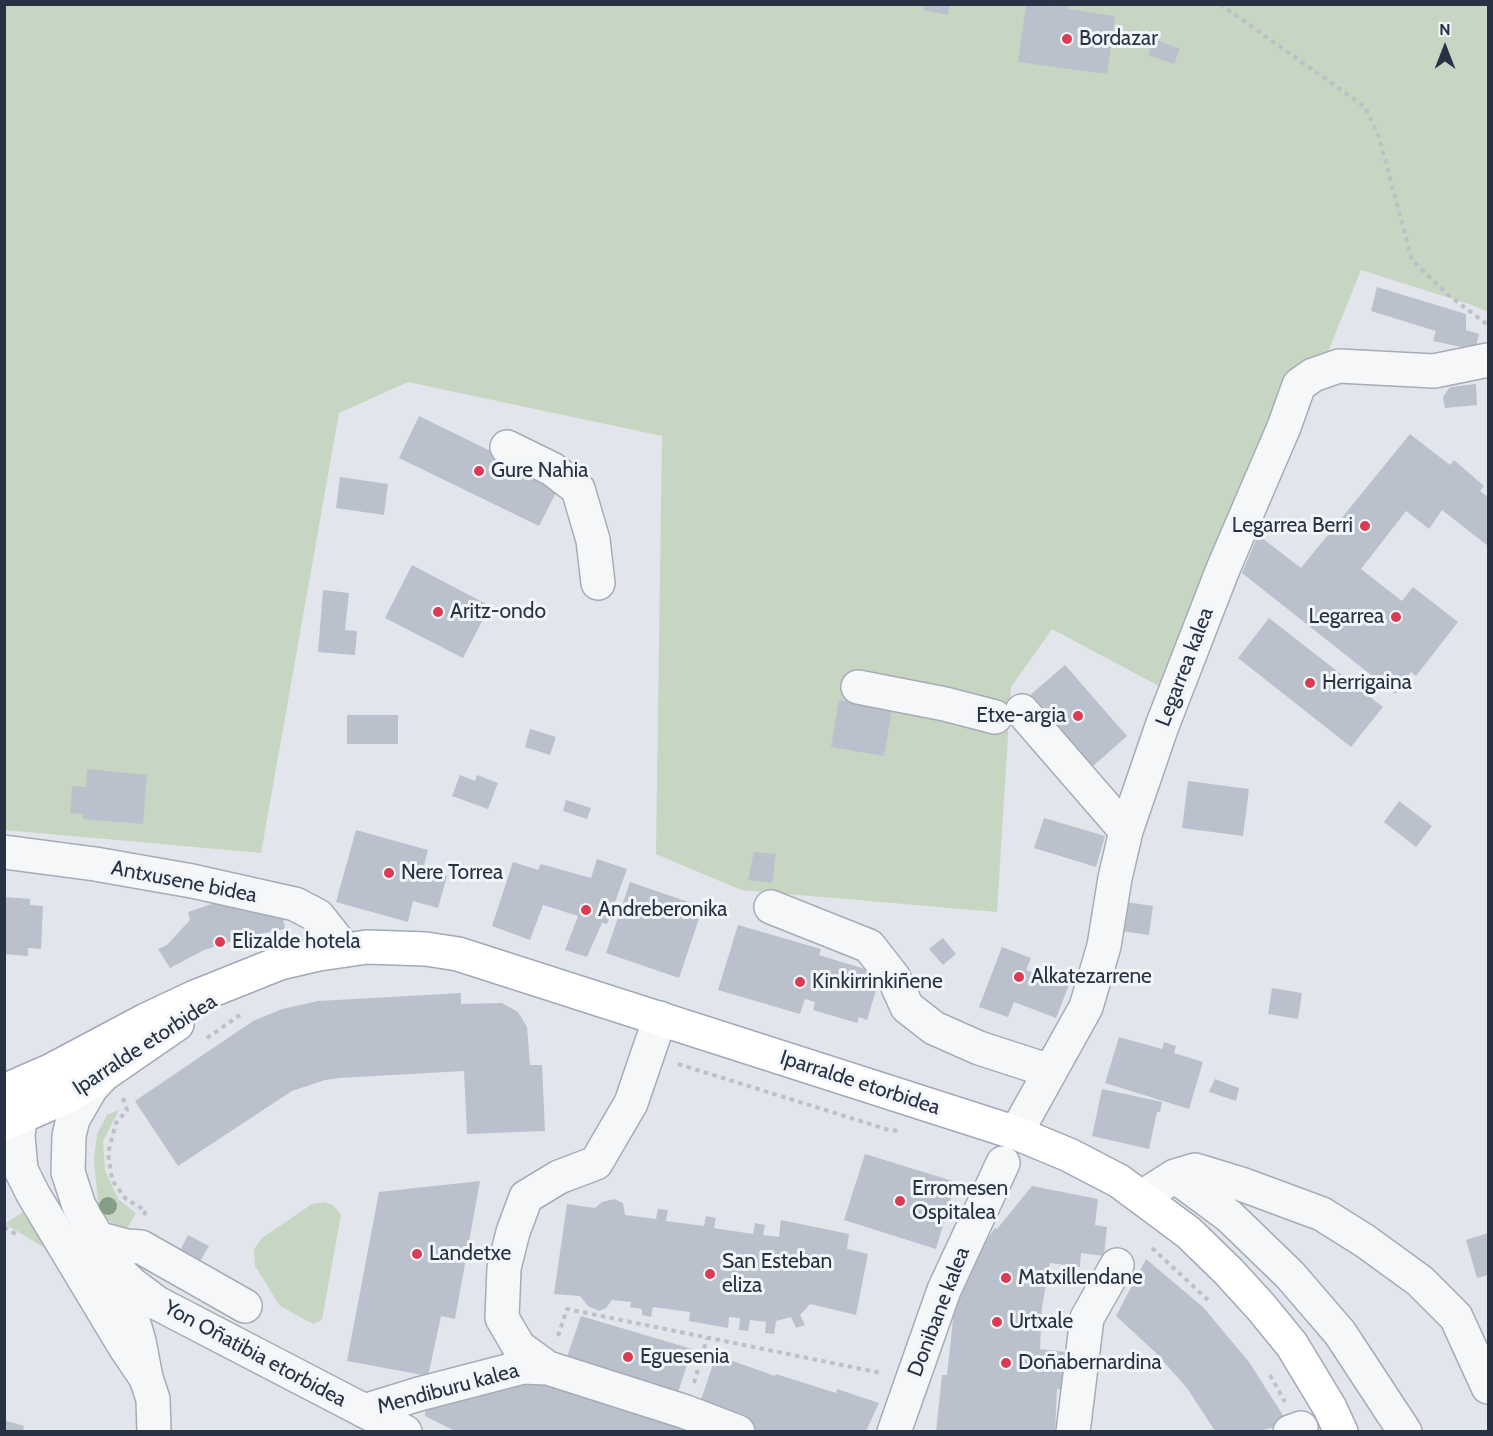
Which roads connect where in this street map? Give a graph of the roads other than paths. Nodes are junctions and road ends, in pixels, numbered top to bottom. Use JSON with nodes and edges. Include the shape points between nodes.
{"nodes":[{"id":1,"x":1488,"y":360,"type":"edge"},
{"id":2,"x":507,"y":447,"type":"dead end"},
{"id":3,"x":598,"y":583,"type":"dead end"},
{"id":4,"x":858,"y":687,"type":"dead end"},
{"id":5,"x":1126,"y":831,"type":"junction"},
{"id":6,"x":4,"y":852,"type":"edge"},
{"id":7,"x":771,"y":907,"type":"dead end"},
{"id":8,"x":345,"y":950,"type":"junction"},
{"id":9,"x":656,"y":1033,"type":"junction"},
{"id":10,"x":1050,"y":1071,"type":"junction"},
{"id":11,"x":104,"y":1074,"type":"junction"},
{"id":12,"x":9,"y":1107,"type":"edge"},
{"id":13,"x":1016,"y":1133,"type":"junction"},
{"id":14,"x":1003,"y":1163,"type":"dead end"},
{"id":15,"x":68,"y":1172,"type":"junction"},
{"id":16,"x":1175,"y":1176,"type":"junction"},
{"id":17,"x":24,"y":1186,"type":"edge"},
{"id":18,"x":1142,"y":1197,"type":"junction"},
{"id":19,"x":112,"y":1250,"type":"junction"},
{"id":20,"x":1117,"y":1265,"type":"dead end"},
{"id":21,"x":245,"y":1306,"type":"dead end"},
{"id":22,"x":120,"y":1337,"type":"junction"},
{"id":23,"x":548,"y":1368,"type":"junction"},
{"id":24,"x":146,"y":1378,"type":"junction"},
{"id":25,"x":1488,"y":1387,"type":"edge"},
{"id":26,"x":364,"y":1411,"type":"junction"},
{"id":27,"x":154,"y":1431,"type":"edge"},
{"id":28,"x":405,"y":1431,"type":"edge"},
{"id":29,"x":738,"y":1431,"type":"edge"},
{"id":30,"x":894,"y":1431,"type":"edge"},
{"id":31,"x":1073,"y":1431,"type":"edge"},
{"id":32,"x":1341,"y":1431,"type":"edge"},
{"id":33,"x":1405,"y":1431,"type":"edge"}],
"edges":[{"from":1,"to":5,"type":"street","name":"Legarrea kalea","via":[[1434,371],[1339,366],[1313,375],[1299,385],[1162,726]]},
{"from":2,"to":3,"type":"street","via":[[552,469],[578,489],[593,540]]},
{"from":4,"to":5,"type":"street","via":[[1008,714]]},
{"from":5,"to":10,"type":"street","name":"Legarrea kalea","via":[[1104,946],[1086,1007]]},
{"from":6,"to":8,"type":"street","name":"Antxusene bidea","via":[[192,881],[295,904],[318,916]]},
{"from":7,"to":10,"type":"street","via":[[869,946],[894,978],[907,1007],[934,1028],[979,1048]]},
{"from":8,"to":9,"type":"main road","name":"Iparralde etorbidea","via":[[397,947],[458,954]]},
{"from":8,"to":11,"type":"main road","name":"Iparralde etorbidea","via":[[267,967]]},
{"from":9,"to":13,"type":"main road","name":"Iparralde etorbidea"},
{"from":9,"to":23,"type":"street","via":[[631,1102],[596,1163],[559,1177],[526,1197],[513,1232],[504,1268],[502,1318],[519,1347]]},
{"from":10,"to":13,"type":"street","name":"Legarrea kalea"},
{"from":11,"to":12,"type":"main road","name":"Iparralde etorbidea","via":[[68,1095]]},
{"from":11,"to":15,"type":"street","via":[[91,1088],[74,1119],[69,1136]]},
{"from":12,"to":15,"type":"street","via":[[48,1138]]},
{"from":12,"to":17,"type":"street"},
{"from":13,"to":18,"type":"main road","name":"Iparralde etorbidea","via":[[1069,1155]]},
{"from":14,"to":30,"type":"street","name":"Donibane kalea","via":[[944,1290]]},
{"from":15,"to":19,"type":"street","via":[[79,1206]]},
{"from":16,"to":18,"type":"street"},
{"from":16,"to":25,"type":"street","via":[[1195,1170],[1241,1184],[1322,1214],[1365,1241],[1420,1281],[1456,1317]]},
{"from":16,"to":33,"type":"street","via":[[1229,1216],[1290,1275],[1340,1333]]},
{"from":17,"to":19,"type":"street","via":[[75,1230]]},
{"from":17,"to":22,"type":"street"},
{"from":18,"to":32,"type":"main road","name":"Iparralde etorbidea","via":[[1189,1233],[1261,1307],[1292,1345]]},
{"from":19,"to":21,"type":"street","via":[[141,1247]]},
{"from":19,"to":22,"type":"street","via":[[108,1290]]},
{"from":19,"to":24,"type":"street"},
{"from":19,"to":26,"type":"street","name":"Yon Oñatibia etorbidea","via":[[133,1285],[157,1303]]},
{"from":20,"to":31,"type":"street","via":[[1088,1318]]},
{"from":22,"to":24,"type":"street"},
{"from":23,"to":26,"type":"street","name":"Mendiburu kalea","via":[[523,1367]]},
{"from":23,"to":29,"type":"street","name":"Mendiburu kalea"},
{"from":24,"to":27,"type":"street","via":[[153,1399]]},
{"from":26,"to":28,"type":"street","name":"Yon Oñatibia etorbidea"}]}
